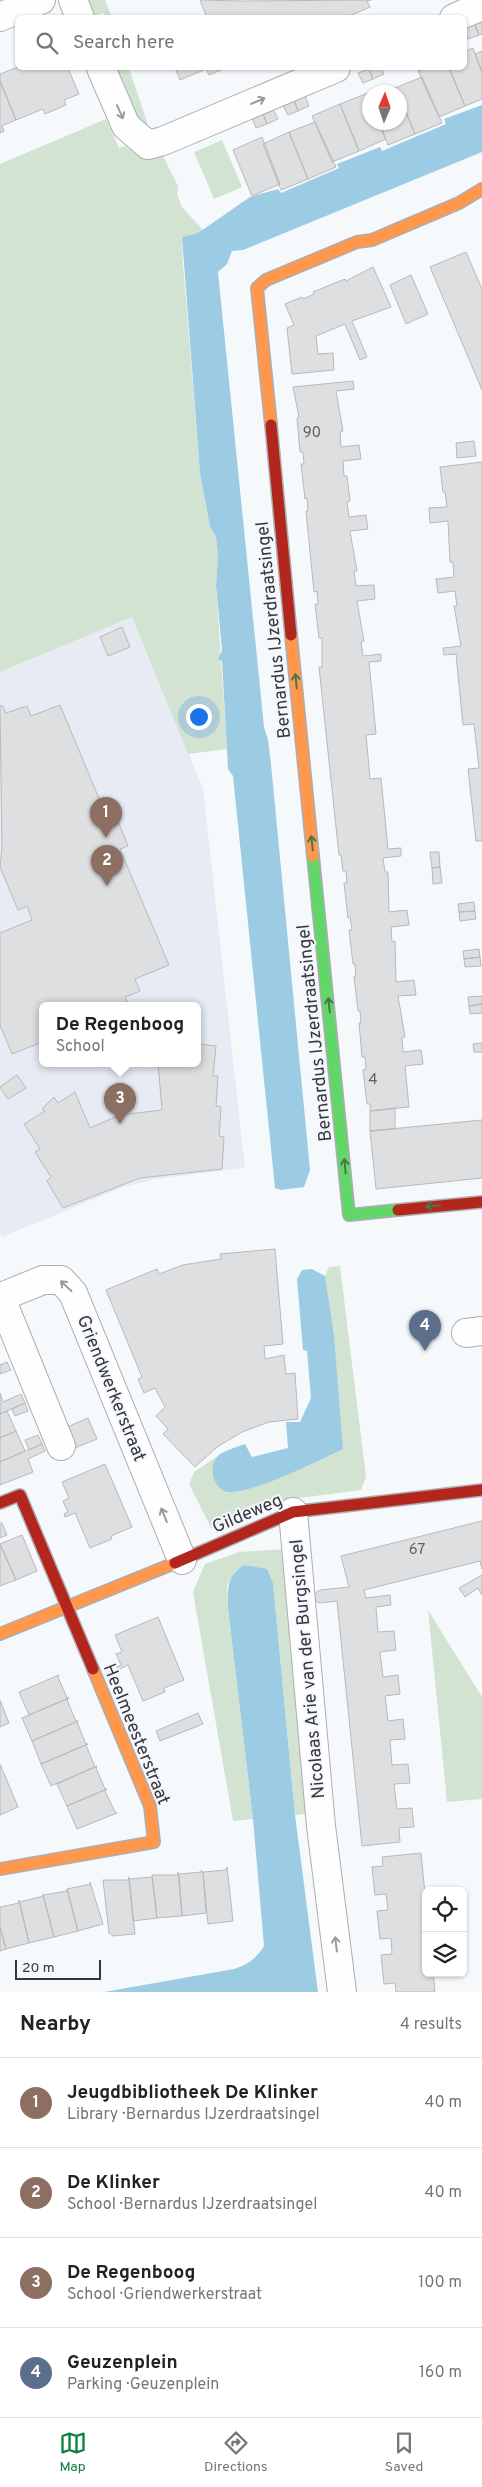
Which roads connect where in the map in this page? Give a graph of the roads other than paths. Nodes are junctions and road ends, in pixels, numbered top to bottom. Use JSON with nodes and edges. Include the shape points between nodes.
{"nodes":[{"id":1,"x":40,"y":0,"type":"edge"},
{"id":2,"x":73,"y":0,"type":"edge"},
{"id":3,"x":482,"y":6,"type":"edge"},
{"id":4,"x":79,"y":15,"type":"edge"},
{"id":5,"x":461,"y":15,"type":"edge"},
{"id":6,"x":0,"y":17,"type":"edge"},
{"id":7,"x":102,"y":70,"type":"edge"},
{"id":8,"x":331,"y":70,"type":"edge"},
{"id":9,"x":481,"y":191,"type":"edge"},
{"id":10,"x":482,"y":1202,"type":"edge"},
{"id":11,"x":0,"y":1296,"type":"edge"},
{"id":12,"x":60,"y":1446,"type":"dead end"},
{"id":13,"x":482,"y":1490,"type":"edge"},
{"id":14,"x":0,"y":1503,"type":"edge"},
{"id":15,"x":293,"y":1512,"type":"junction"},
{"id":16,"x":182,"y":1560,"type":"junction"},
{"id":17,"x":66,"y":1607,"type":"junction"},
{"id":18,"x":0,"y":1634,"type":"edge"},
{"id":19,"x":0,"y":1869,"type":"edge"},
{"id":20,"x":342,"y":1992,"type":"edge"}],
"edges":[{"from":1,"to":6,"type":"street"},
{"from":2,"to":4,"type":"street"},
{"from":3,"to":5,"type":"street"},
{"from":7,"to":8,"type":"street","one_way":true,"via":[[126,126],[148,145]]},
{"from":10,"to":9,"type":"street","name":"Bernardus IJzerdraatsingel","one_way":true,"via":[[349,1215],[257,288],[266,280],[357,242],[372,240]]},
{"from":11,"to":12,"type":"street"},
{"from":16,"to":11,"type":"street","name":"Griendwerkerstraat","one_way":true,"via":[[73,1293],[61,1280],[43,1280]]},
{"from":13,"to":15,"type":"street","name":"Gildeweg"},
{"from":14,"to":17,"type":"street","via":[[20,1495]]},
{"from":15,"to":16,"type":"street","name":"Gildeweg"},
{"from":20,"to":15,"type":"street","name":"Nicolaas Arie van der Burgsingel","one_way":true,"via":[[321,1826]]},
{"from":16,"to":17,"type":"street","name":"Gildeweg"},
{"from":17,"to":18,"type":"street","name":"Gildeweg"},
{"from":17,"to":19,"type":"street","name":"Heelmeesterstraat","via":[[150,1806],[154,1842]]}]}
